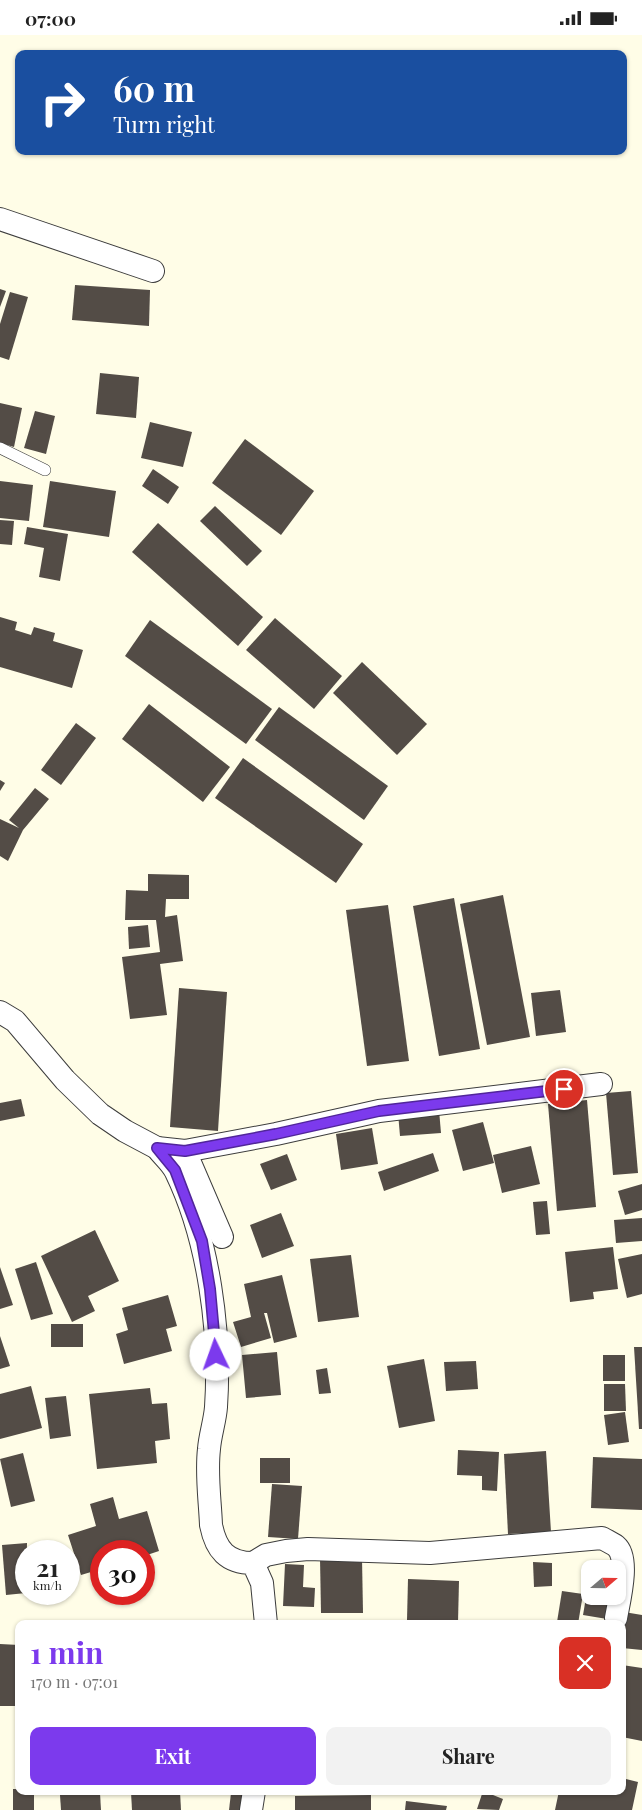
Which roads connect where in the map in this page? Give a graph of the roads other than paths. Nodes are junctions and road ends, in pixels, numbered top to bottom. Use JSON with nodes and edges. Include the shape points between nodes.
{"nodes":[{"id":1,"x":0,"y":219,"type":"edge"},
{"id":2,"x":153,"y":271,"type":"dead end"},
{"id":3,"x":0,"y":448,"type":"edge"},
{"id":4,"x":44,"y":469,"type":"dead end"},
{"id":5,"x":0,"y":1012,"type":"edge"},
{"id":6,"x":601,"y":1084,"type":"dead end"},
{"id":7,"x":157,"y":1148,"type":"junction"},
{"id":8,"x":185,"y":1151,"type":"junction"},
{"id":9,"x":222,"y":1237,"type":"dead end"},
{"id":10,"x":253,"y":1563,"type":"junction"},
{"id":11,"x":616,"y":1617,"type":"dead end"},
{"id":12,"x":266,"y":1620,"type":"edge"},
{"id":13,"x":253,"y":1795,"type":"edge"},
{"id":14,"x":251,"y":1810,"type":"edge"}],
"edges":[{"from":1,"to":2,"type":"street"},
{"from":3,"to":4,"type":"lane"},
{"from":5,"to":7,"type":"street","via":[[15,1021],[65,1080],[100,1114]]},
{"from":6,"to":8,"type":"street","via":[[379,1111]]},
{"from":7,"to":8,"type":"street"},
{"from":7,"to":10,"type":"street","via":[[175,1170],[187,1200],[202,1241],[210,1289],[216,1347],[216,1408],[208,1449],[213,1537],[222,1552],[238,1563]]},
{"from":8,"to":9,"type":"street"},
{"from":10,"to":11,"type":"street","via":[[266,1555],[308,1549],[430,1553],[602,1538],[618,1547],[623,1561]]},
{"from":10,"to":12,"type":"street","via":[[262,1583]]},
{"from":13,"to":14,"type":"street"}]}
